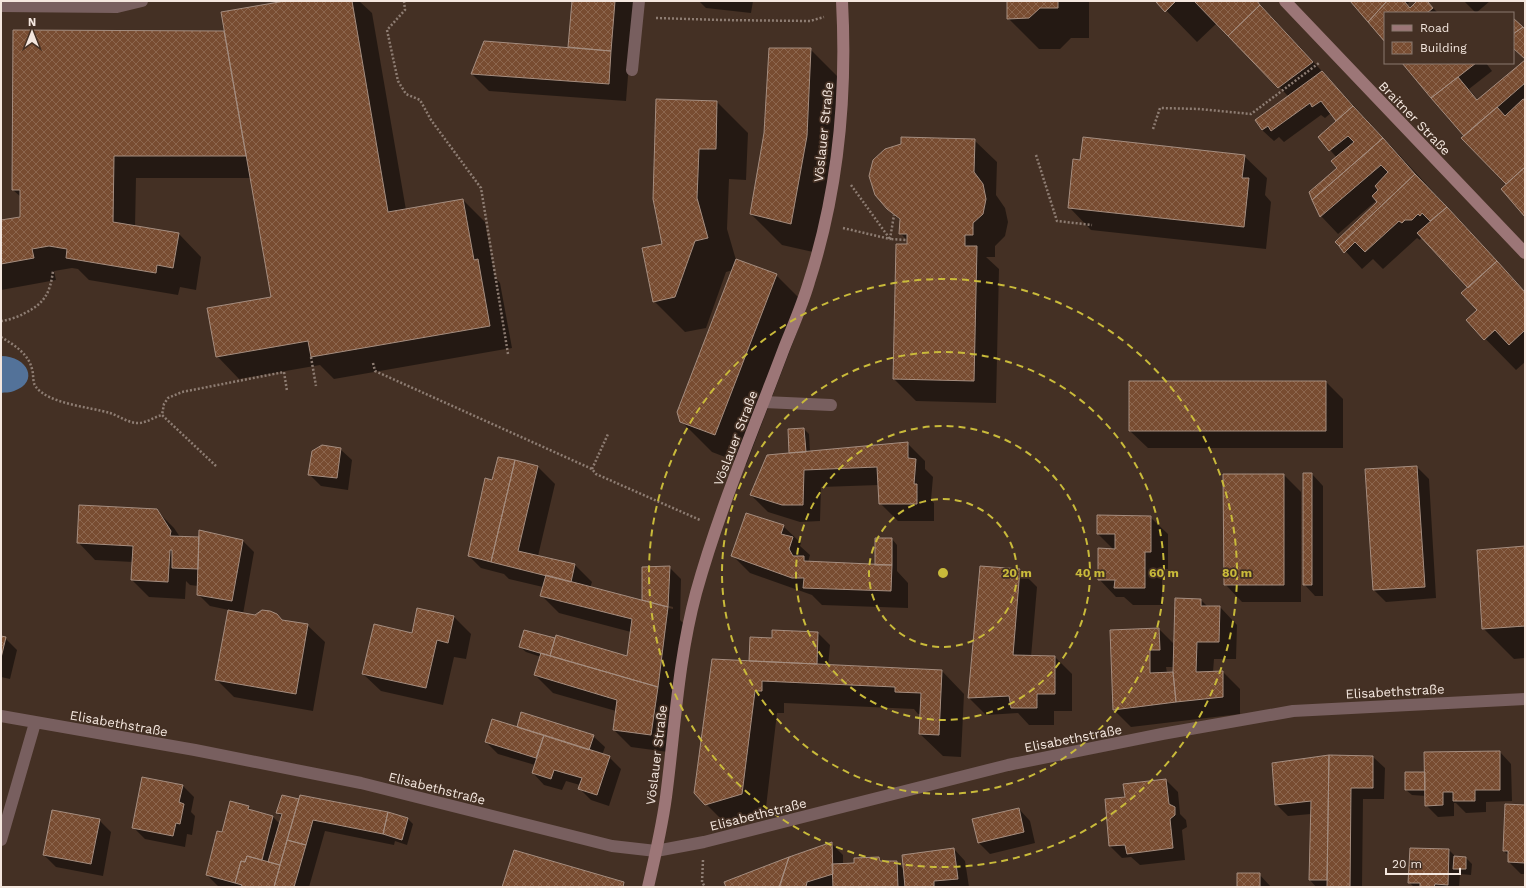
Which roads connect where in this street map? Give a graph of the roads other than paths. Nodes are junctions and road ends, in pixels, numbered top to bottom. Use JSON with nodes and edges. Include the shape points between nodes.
{"nodes":[{"id":1,"x":142,"y":1,"type":"edge"},
{"id":2,"x":639,"y":1,"type":"edge"},
{"id":3,"x":842,"y":1,"type":"edge"},
{"id":4,"x":1285,"y":1,"type":"edge"},
{"id":5,"x":1,"y":6,"type":"edge"},
{"id":6,"x":632,"y":70,"type":"dead end"},
{"id":7,"x":1525,"y":253,"type":"edge"},
{"id":8,"x":764,"y":402,"type":"junction"},
{"id":9,"x":831,"y":405,"type":"dead end"},
{"id":10,"x":1525,"y":699,"type":"edge"},
{"id":11,"x":1,"y":716,"type":"edge"},
{"id":12,"x":35,"y":722,"type":"junction"},
{"id":13,"x":1,"y":840,"type":"edge"},
{"id":14,"x":656,"y":851,"type":"junction"},
{"id":15,"x":648,"y":887,"type":"edge"}],
"edges":[{"from":1,"to":5,"type":"street","via":[[117,7]]},
{"from":2,"to":6,"type":"street"},
{"from":3,"to":8,"type":"street","name":"Vöslauer Straße","via":[[841,114],[837,157],[824,230],[809,284]]},
{"from":4,"to":7,"type":"street","name":"Braitner Straße"},
{"from":8,"to":9,"type":"street"},
{"from":8,"to":14,"type":"street","name":"Vöslauer Straße","via":[[731,486],[684,642],[666,799]]},
{"from":10,"to":14,"type":"street","name":"Elisabethstraße","via":[[1293,711],[1008,765],[704,842]]},
{"from":11,"to":12,"type":"street","name":"Elisabethstraße"},
{"from":12,"to":13,"type":"street"},
{"from":12,"to":14,"type":"street","name":"Elisabethstraße","via":[[361,783],[612,846]]},
{"from":14,"to":15,"type":"street","name":"Vöslauer Straße"}]}
